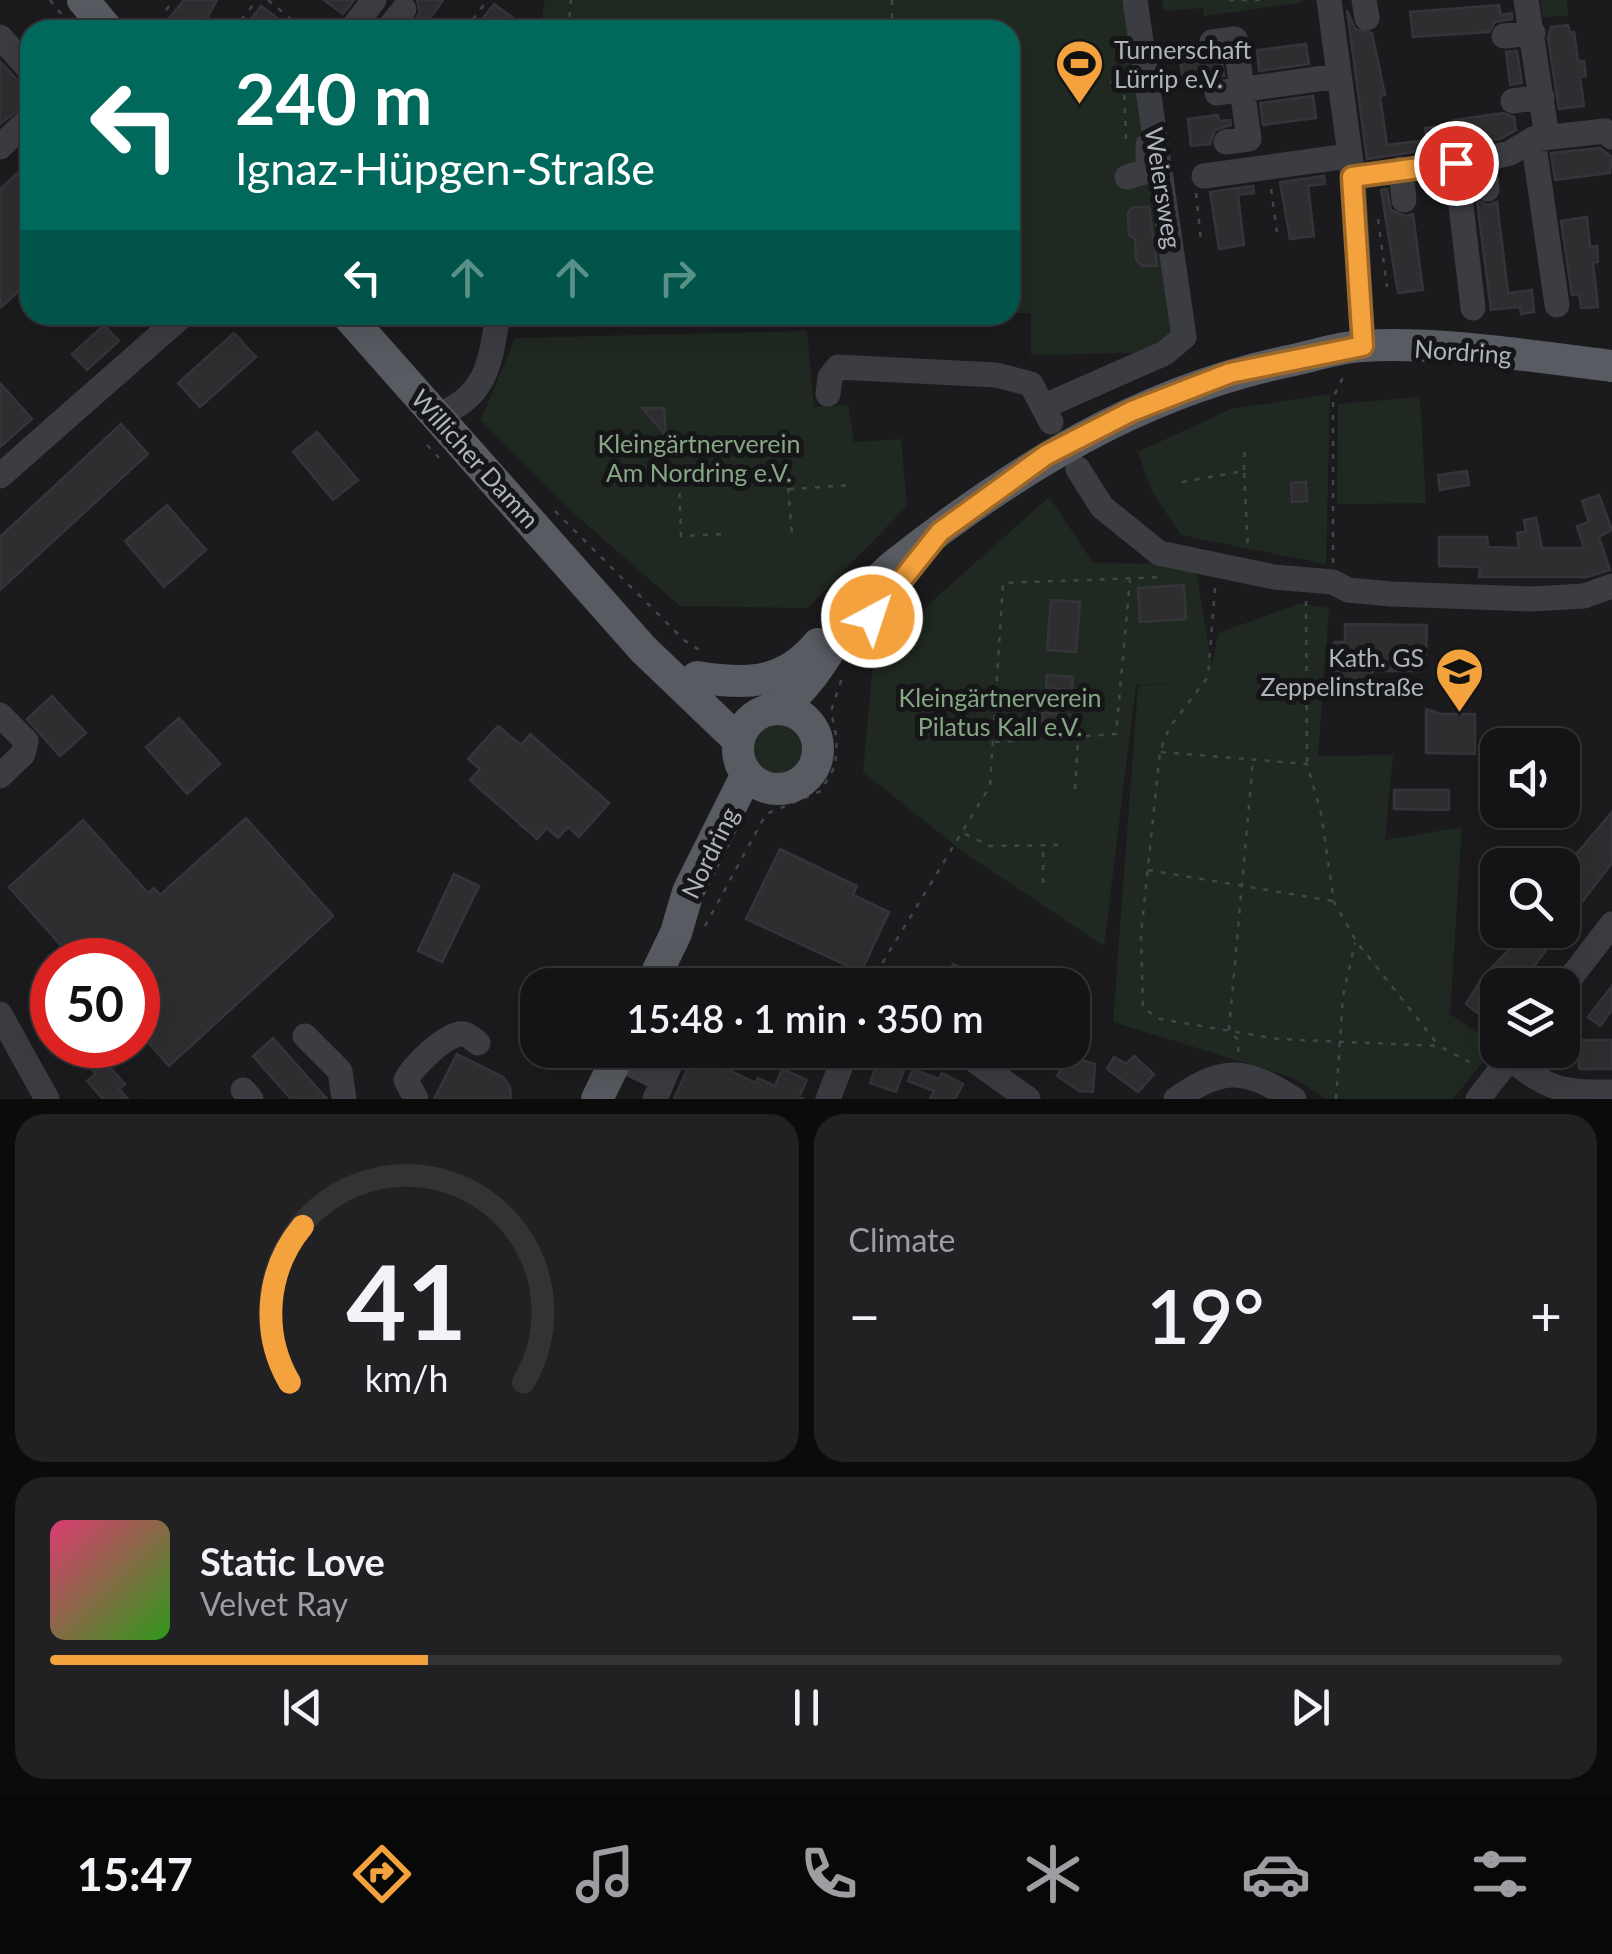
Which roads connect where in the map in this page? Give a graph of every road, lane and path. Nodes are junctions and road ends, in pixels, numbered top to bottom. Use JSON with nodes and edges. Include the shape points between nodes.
{"nodes":[{"id":1,"x":50,"y":0,"type":"edge"},
{"id":2,"x":83,"y":0,"type":"edge"},
{"id":3,"x":174,"y":0,"type":"edge"},
{"id":4,"x":257,"y":0,"type":"edge"},
{"id":5,"x":268,"y":0,"type":"edge"},
{"id":6,"x":1135,"y":0,"type":"edge"},
{"id":7,"x":1229,"y":0,"type":"edge"},
{"id":8,"x":1268,"y":0,"type":"edge"},
{"id":9,"x":1328,"y":0,"type":"edge"},
{"id":10,"x":1526,"y":0,"type":"edge"},
{"id":11,"x":404,"y":9,"type":"dead end"},
{"id":12,"x":166,"y":10,"type":"dead end"},
{"id":13,"x":66,"y":20,"type":"edge"},
{"id":14,"x":100,"y":20,"type":"edge"},
{"id":15,"x":241,"y":20,"type":"edge"},
{"id":16,"x":292,"y":20,"type":"edge"},
{"id":17,"x":395,"y":20,"type":"edge"},
{"id":18,"x":1533,"y":33,"type":"junction"},
{"id":19,"x":0,"y":36,"type":"edge"},
{"id":20,"x":1504,"y":36,"type":"dead end"},
{"id":21,"x":1212,"y":42,"type":"dead end"},
{"id":22,"x":20,"y":59,"type":"edge"},
{"id":23,"x":1338,"y":76,"type":"junction"},
{"id":24,"x":1110,"y":82,"type":"dead end"},
{"id":25,"x":1230,"y":91,"type":"junction"},
{"id":26,"x":1542,"y":98,"type":"junction"},
{"id":27,"x":1513,"y":101,"type":"dead end"},
{"id":28,"x":20,"y":128,"type":"edge"},
{"id":29,"x":1610,"y":128,"type":"edge"},
{"id":30,"x":1154,"y":133,"type":"junction"},
{"id":31,"x":1540,"y":138,"type":"junction"},
{"id":32,"x":1226,"y":142,"type":"dead end"},
{"id":33,"x":0,"y":147,"type":"edge"},
{"id":34,"x":1484,"y":159,"type":"junction"},
{"id":35,"x":1390,"y":162,"type":"junction"},
{"id":36,"x":1456,"y":163,"type":"junction"},
{"id":37,"x":1268,"y":167,"type":"junction"},
{"id":38,"x":1350,"y":167,"type":"junction"},
{"id":39,"x":1127,"y":177,"type":"joint"},
{"id":40,"x":1221,"y":181,"type":"joint"},
{"id":41,"x":1487,"y":189,"type":"dead end"},
{"id":42,"x":1404,"y":200,"type":"dead end"},
{"id":43,"x":1376,"y":211,"type":"dead end"},
{"id":44,"x":1277,"y":232,"type":"dead end"},
{"id":45,"x":1202,"y":242,"type":"dead end"},
{"id":46,"x":1387,"y":286,"type":"dead end"},
{"id":47,"x":1557,"y":305,"type":"dead end"},
{"id":48,"x":1472,"y":308,"type":"dead end"},
{"id":49,"x":172,"y":325,"type":"edge"},
{"id":50,"x":356,"y":325,"type":"edge"},
{"id":51,"x":497,"y":325,"type":"edge"},
{"id":52,"x":1355,"y":356,"type":"junction"},
{"id":53,"x":1612,"y":366,"type":"edge"},
{"id":54,"x":828,"y":394,"type":"dead end"},
{"id":55,"x":436,"y":416,"type":"junction"},
{"id":56,"x":1245,"y":444,"type":"dead end"},
{"id":57,"x":1078,"y":469,"type":"dead end"},
{"id":58,"x":1244,"y":471,"type":"junction"},
{"id":59,"x":788,"y":475,"type":"dead end"},
{"id":60,"x":0,"y":476,"type":"edge"},
{"id":61,"x":678,"y":480,"type":"dead end"},
{"id":62,"x":1182,"y":482,"type":"dead end"},
{"id":63,"x":854,"y":485,"type":"dead end"},
{"id":64,"x":789,"y":489,"type":"junction"},
{"id":65,"x":549,"y":504,"type":"dead end"},
{"id":66,"x":940,"y":532,"type":"junction"},
{"id":67,"x":728,"y":534,"type":"dead end"},
{"id":68,"x":792,"y":534,"type":"dead end"},
{"id":69,"x":1249,"y":572,"type":"junction"},
{"id":70,"x":1165,"y":577,"type":"dead end"},
{"id":71,"x":1130,"y":578,"type":"junction"},
{"id":72,"x":1320,"y":580,"type":"junction"},
{"id":73,"x":1216,"y":581,"type":"dead end"},
{"id":74,"x":1611,"y":592,"type":"edge"},
{"id":75,"x":606,"y":602,"type":"junction"},
{"id":76,"x":850,"y":613,"type":"junction"},
{"id":77,"x":700,"y":664,"type":"junction"},
{"id":78,"x":782,"y":719,"type":"junction"},
{"id":79,"x":7,"y":722,"type":"edge"},
{"id":80,"x":1078,"y":737,"type":"junction"},
{"id":81,"x":993,"y":742,"type":"junction"},
{"id":82,"x":1160,"y":752,"type":"junction"},
{"id":83,"x":0,"y":753,"type":"edge"},
{"id":84,"x":1254,"y":759,"type":"junction"},
{"id":85,"x":1307,"y":764,"type":"junction"},
{"id":86,"x":0,"y":776,"type":"edge"},
{"id":87,"x":759,"y":781,"type":"junction"},
{"id":88,"x":1075,"y":789,"type":"dead end"},
{"id":89,"x":962,"y":833,"type":"junction"},
{"id":90,"x":1061,"y":845,"type":"dead end"},
{"id":91,"x":1043,"y":846,"type":"junction"},
{"id":92,"x":1146,"y":870,"type":"junction"},
{"id":93,"x":1042,"y":883,"type":"dead end"},
{"id":94,"x":1239,"y":883,"type":"junction"},
{"id":95,"x":1334,"y":902,"type":"junction"},
{"id":96,"x":1612,"y":924,"type":"edge"},
{"id":97,"x":686,"y":937,"type":"junction"},
{"id":98,"x":1356,"y":941,"type":"junction"},
{"id":99,"x":664,"y":968,"type":"edge"},
{"id":100,"x":879,"y":968,"type":"edge"},
{"id":101,"x":1578,"y":968,"type":"edge"},
{"id":102,"x":0,"y":1014,"type":"edge"},
{"id":103,"x":1230,"y":1030,"type":"junction"},
{"id":104,"x":305,"y":1036,"type":"dead end"},
{"id":105,"x":1338,"y":1041,"type":"junction"},
{"id":106,"x":478,"y":1043,"type":"dead end"},
{"id":107,"x":1439,"y":1046,"type":"junction"},
{"id":108,"x":1480,"y":1055,"type":"edge"},
{"id":109,"x":612,"y":1068,"type":"edge"},
{"id":110,"x":635,"y":1068,"type":"edge"},
{"id":111,"x":840,"y":1068,"type":"edge"},
{"id":112,"x":985,"y":1068,"type":"edge"},
{"id":113,"x":1502,"y":1068,"type":"edge"},
{"id":114,"x":1518,"y":1068,"type":"edge"},
{"id":115,"x":1234,"y":1072,"type":"junction"},
{"id":116,"x":659,"y":1090,"type":"edge"},
{"id":117,"x":1612,"y":1092,"type":"edge"},
{"id":118,"x":47,"y":1099,"type":"edge"},
{"id":119,"x":344,"y":1099,"type":"edge"},
{"id":120,"x":416,"y":1099,"type":"edge"},
{"id":121,"x":597,"y":1099,"type":"edge"},
{"id":122,"x":828,"y":1099,"type":"edge"},
{"id":123,"x":1028,"y":1099,"type":"edge"},
{"id":124,"x":1176,"y":1099,"type":"edge"},
{"id":125,"x":1294,"y":1099,"type":"edge"},
{"id":126,"x":1336,"y":1099,"type":"edge"},
{"id":127,"x":1478,"y":1099,"type":"edge"}],
"edges":[{"from":1,"to":13,"type":"path"},
{"from":2,"to":14,"type":"main road"},
{"from":3,"to":12,"type":"path"},
{"from":4,"to":15,"type":"path"},
{"from":5,"to":16,"type":"path"},
{"from":6,"to":30,"type":"street","name":"Weiersweg"},
{"from":7,"to":8,"type":"path"},
{"from":9,"to":23,"type":"street"},
{"from":10,"to":18,"type":"street"},
{"from":11,"to":17,"type":"street"},
{"from":18,"to":20,"type":"street"},
{"from":18,"to":26,"type":"street"},
{"from":19,"to":22,"type":"street"},
{"from":21,"to":25,"type":"street","via":[[1235,39]]},
{"from":23,"to":25,"type":"street"},
{"from":23,"to":38,"type":"street"},
{"from":24,"to":39,"type":"path","via":[[1124,83]]},
{"from":25,"to":32,"type":"street","via":[[1249,139]]},
{"from":26,"to":27,"type":"street"},
{"from":26,"to":31,"type":"street"},
{"from":28,"to":33,"type":"street"},
{"from":29,"to":31,"type":"street"},
{"from":30,"to":39,"type":"street","via":[[1148,138],[1148,171]]},
{"from":30,"to":54,"type":"street","name":"Weiersweg","via":[[1184,338],[1048,414],[1031,384],[996,375],[838,368]]},
{"from":31,"to":34,"type":"street"},
{"from":31,"to":47,"type":"street"},
{"from":34,"to":36,"type":"street"},
{"from":34,"to":41,"type":"street"},
{"from":35,"to":36,"type":"street"},
{"from":35,"to":38,"type":"street"},
{"from":35,"to":42,"type":"street"},
{"from":36,"to":48,"type":"street"},
{"from":37,"to":38,"type":"street","via":[[1300,173]]},
{"from":37,"to":40,"type":"street"},
{"from":37,"to":44,"type":"path"},
{"from":38,"to":52,"type":"street"},
{"from":40,"to":45,"type":"path","via":[[1195,183]]},
{"from":43,"to":46,"type":"path"},
{"from":49,"to":60,"type":"street"},
{"from":50,"to":55,"type":"main road","name":"Willicher Damm"},
{"from":51,"to":55,"type":"street","via":[[479,388],[463,406]]},
{"from":52,"to":53,"type":"main road","name":"Nordring"},
{"from":52,"to":66,"type":"main road","name":"Nordring","via":[[1230,373],[1132,411],[1046,455]]},
{"from":52,"to":72,"type":"path","via":[[1333,398]]},
{"from":55,"to":75,"type":"main road","name":"Willicher Damm"},
{"from":56,"to":58,"type":"path"},
{"from":57,"to":69,"type":"street","via":[[1102,507],[1160,552]]},
{"from":58,"to":62,"type":"path"},
{"from":58,"to":69,"type":"path"},
{"from":59,"to":64,"type":"path"},
{"from":61,"to":67,"type":"path","via":[[681,536]]},
{"from":63,"to":64,"type":"path"},
{"from":64,"to":68,"type":"path"},
{"from":65,"to":77,"type":"path"},
{"from":66,"to":76,"type":"main road","name":"Nordring","via":[[894,565]]},
{"from":66,"to":78,"type":"main road","name":"Nordring"},
{"from":69,"to":72,"type":"street"},
{"from":70,"to":71,"type":"path"},
{"from":71,"to":80,"type":"path","via":[[1116,734]]},
{"from":71,"to":81,"type":"path","via":[[1003,583]]},
{"from":72,"to":74,"type":"street","via":[[1391,594],[1531,599]]},
{"from":72,"to":85,"type":"path"},
{"from":73,"to":82,"type":"path","via":[[1208,677],[1168,728]]},
{"from":75,"to":77,"type":"main road","name":"Willicher Damm"},
{"from":75,"to":78,"type":"main road","name":"Willicher Damm","via":[[643,649]]},
{"from":76,"to":77,"type":"main road","via":[[800,664],[777,677],[750,683]]},
{"from":76,"to":78,"type":"main road","name":"Nordring"},
{"from":77,"to":78,"type":"main road","name":"Willicher Damm"},
{"from":78,"to":87,"type":"main road"},
{"from":78,"to":87,"type":"main road","via":[[818,743],[814,768],[796,785]]},
{"from":78,"to":97,"type":"path","via":[[837,740],[835,766],[820,791],[766,814]]},
{"from":79,"to":83,"type":"street","via":[[11,743]]},
{"from":79,"to":86,"type":"street","via":[[26,741],[23,754]]},
{"from":80,"to":81,"type":"path"},
{"from":80,"to":88,"type":"path"},
{"from":81,"to":89,"type":"path","via":[[990,786]]},
{"from":82,"to":84,"type":"path"},
{"from":82,"to":92,"type":"path"},
{"from":84,"to":85,"type":"path"},
{"from":84,"to":94,"type":"path"},
{"from":85,"to":95,"type":"path"},
{"from":87,"to":97,"type":"main road","name":"Nordring","via":[[688,892]]},
{"from":89,"to":91,"type":"path","via":[[990,846]]},
{"from":89,"to":100,"type":"path"},
{"from":90,"to":91,"type":"path"},
{"from":91,"to":93,"type":"path"},
{"from":92,"to":94,"type":"path"},
{"from":92,"to":103,"type":"path","via":[[1142,1008],[1160,1019]]},
{"from":94,"to":95,"type":"path"},
{"from":94,"to":103,"type":"path"},
{"from":95,"to":98,"type":"path"},
{"from":96,"to":101,"type":"street"},
{"from":97,"to":99,"type":"main road","name":"Nordring"},
{"from":98,"to":105,"type":"path"},
{"from":98,"to":107,"type":"path"},
{"from":102,"to":118,"type":"street"},
{"from":103,"to":105,"type":"path"},
{"from":103,"to":115,"type":"path","via":[[1240,1041]]},
{"from":104,"to":119,"type":"street","via":[[340,1071]]},
{"from":105,"to":107,"type":"path"},
{"from":105,"to":126,"type":"path"},
{"from":106,"to":120,"type":"street","via":[[454,1034],[411,1068],[406,1080]]},
{"from":107,"to":108,"type":"path"},
{"from":109,"to":121,"type":"main road"},
{"from":110,"to":116,"type":"street"},
{"from":111,"to":122,"type":"street"},
{"from":112,"to":123,"type":"street"},
{"from":113,"to":127,"type":"street"},
{"from":114,"to":117,"type":"street","via":[[1560,1090]]},
{"from":115,"to":124,"type":"street","via":[[1206,1078]]},
{"from":115,"to":125,"type":"street"}]}
